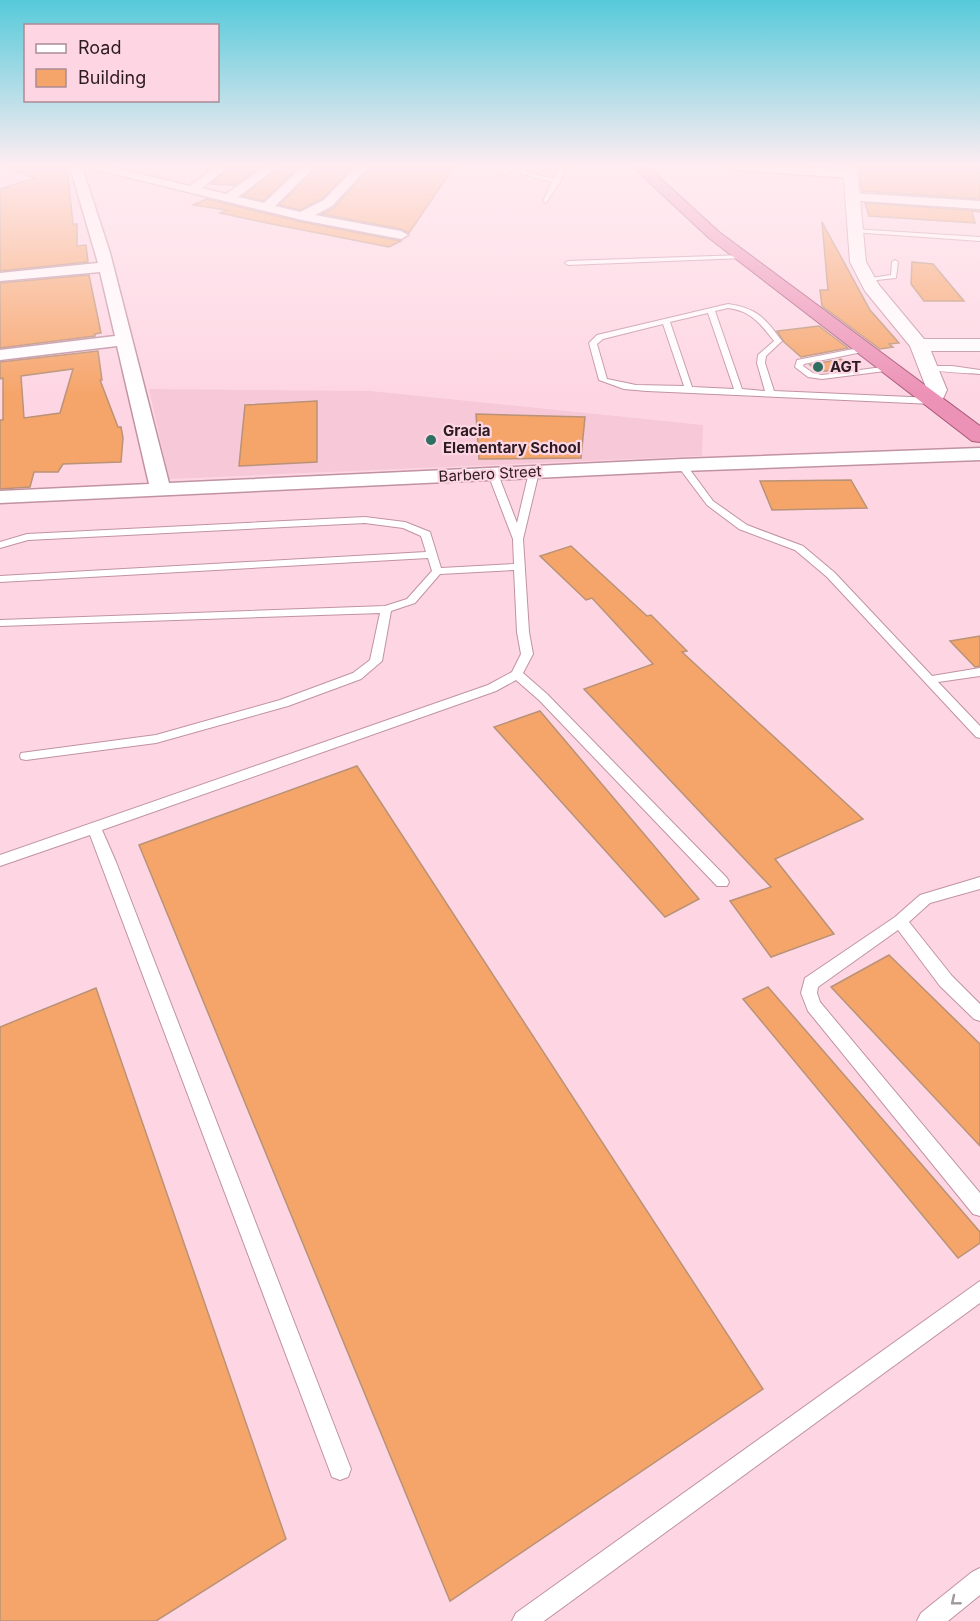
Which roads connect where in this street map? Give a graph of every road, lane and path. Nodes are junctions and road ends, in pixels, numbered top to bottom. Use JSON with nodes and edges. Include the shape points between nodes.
{"nodes":[{"id":1,"x":99,"y":243,"type":"edge"},
{"id":2,"x":726,"y":243,"type":"edge"},
{"id":3,"x":856,"y":243,"type":"edge"},
{"id":4,"x":743,"y":257,"type":"junction"},
{"id":5,"x":39,"y":259,"type":"dead end"},
{"id":6,"x":104,"y":260,"type":"junction"},
{"id":7,"x":568,"y":262,"type":"dead end"},
{"id":8,"x":895,"y":262,"type":"dead end"},
{"id":9,"x":0,"y":277,"type":"edge"},
{"id":10,"x":867,"y":279,"type":"junction"},
{"id":11,"x":711,"y":310,"type":"junction"},
{"id":12,"x":666,"y":321,"type":"junction"},
{"id":13,"x":124,"y":340,"type":"junction"},
{"id":14,"x":919,"y":345,"type":"junction"},
{"id":15,"x":980,"y":345,"type":"edge"},
{"id":16,"x":864,"y":349,"type":"junction"},
{"id":17,"x":0,"y":354,"type":"edge"},
{"id":18,"x":890,"y":368,"type":"junction"},
{"id":19,"x":929,"y":368,"type":"junction"},
{"id":20,"x":980,"y":372,"type":"edge"},
{"id":21,"x":689,"y":389,"type":"junction"},
{"id":22,"x":739,"y":392,"type":"junction"},
{"id":23,"x":770,"y":393,"type":"junction"},
{"id":24,"x":933,"y":401,"type":"junction"},
{"id":25,"x":980,"y":436,"type":"edge"},
{"id":26,"x":980,"y":454,"type":"edge"},
{"id":27,"x":682,"y":465,"type":"junction"},
{"id":28,"x":534,"y":472,"type":"junction"},
{"id":29,"x":493,"y":474,"type":"junction"},
{"id":30,"x":160,"y":488,"type":"junction"},
{"id":31,"x":0,"y":496,"type":"edge"},
{"id":32,"x":518,"y":539,"type":"junction"},
{"id":33,"x":0,"y":545,"type":"edge"},
{"id":34,"x":432,"y":555,"type":"junction"},
{"id":35,"x":519,"y":567,"type":"junction"},
{"id":36,"x":436,"y":571,"type":"junction"},
{"id":37,"x":0,"y":579,"type":"edge"},
{"id":38,"x":386,"y":609,"type":"junction"},
{"id":39,"x":0,"y":623,"type":"edge"},
{"id":40,"x":980,"y":672,"type":"edge"},
{"id":41,"x":517,"y":674,"type":"junction"},
{"id":42,"x":929,"y":680,"type":"junction"},
{"id":43,"x":980,"y":734,"type":"edge"},
{"id":44,"x":26,"y":756,"type":"dead end"},
{"id":45,"x":94,"y":828,"type":"junction"},
{"id":46,"x":0,"y":861,"type":"edge"},
{"id":47,"x":722,"y":882,"type":"dead end"},
{"id":48,"x":980,"y":883,"type":"edge"},
{"id":49,"x":900,"y":921,"type":"junction"},
{"id":50,"x":980,"y":1014,"type":"edge"},
{"id":51,"x":980,"y":1207,"type":"edge"},
{"id":52,"x":980,"y":1291,"type":"edge"},
{"id":53,"x":340,"y":1469,"type":"dead end"},
{"id":54,"x":980,"y":1581,"type":"edge"},
{"id":55,"x":524,"y":1621,"type":"edge"},
{"id":56,"x":929,"y":1621,"type":"edge"}],
"edges":[{"from":1,"to":6,"type":"street"},
{"from":2,"to":4,"type":"highway"},
{"from":3,"to":10,"type":"street","via":[[858,262]]},
{"from":4,"to":7,"type":"lane"},
{"from":4,"to":16,"type":"highway"},
{"from":5,"to":6,"type":"street"},
{"from":6,"to":9,"type":"street"},
{"from":6,"to":13,"type":"street"},
{"from":8,"to":10,"type":"lane","via":[[894,277]]},
{"from":10,"to":14,"type":"street"},
{"from":11,"to":12,"type":"lane"},
{"from":11,"to":22,"type":"lane"},
{"from":11,"to":23,"type":"lane","via":[[728,306],[755,312],[778,341],[762,355]]},
{"from":12,"to":21,"type":"lane"},
{"from":12,"to":21,"type":"lane","via":[[600,337],[593,343],[603,380],[616,386]]},
{"from":13,"to":17,"type":"street"},
{"from":13,"to":30,"type":"street"},
{"from":14,"to":15,"type":"street"},
{"from":14,"to":19,"type":"street"},
{"from":16,"to":18,"type":"highway"},
{"from":16,"to":18,"type":"lane","via":[[800,362],[799,367],[822,377]]},
{"from":18,"to":24,"type":"highway"},
{"from":19,"to":20,"type":"lane"},
{"from":19,"to":24,"type":"street","via":[[937,390]]},
{"from":21,"to":22,"type":"lane"},
{"from":22,"to":23,"type":"lane"},
{"from":23,"to":24,"type":"lane"},
{"from":24,"to":25,"type":"highway"},
{"from":26,"to":27,"type":"street","name":"Barbero Street"},
{"from":27,"to":28,"type":"street","name":"Barbero Street"},
{"from":27,"to":42,"type":"lane","via":[[710,503],[743,527],[799,548],[831,575]]},
{"from":28,"to":29,"type":"street","name":"Barbero Street"},
{"from":28,"to":32,"type":"lane"},
{"from":29,"to":30,"type":"street","name":"Barbero Street"},
{"from":29,"to":32,"type":"lane"},
{"from":30,"to":31,"type":"street","name":"Barbero Street"},
{"from":32,"to":35,"type":"lane"},
{"from":33,"to":34,"type":"lane","via":[[27,537],[365,520],[405,525],[426,534]]},
{"from":34,"to":36,"type":"lane"},
{"from":34,"to":37,"type":"lane"},
{"from":35,"to":36,"type":"lane"},
{"from":35,"to":41,"type":"lane","via":[[527,654]]},
{"from":36,"to":38,"type":"lane","via":[[411,601]]},
{"from":38,"to":39,"type":"lane"},
{"from":38,"to":44,"type":"lane","via":[[376,661],[357,676],[284,703],[156,739]]},
{"from":40,"to":42,"type":"lane"},
{"from":41,"to":45,"type":"lane","via":[[492,688]]},
{"from":41,"to":47,"type":"lane"},
{"from":42,"to":43,"type":"lane"},
{"from":45,"to":46,"type":"lane"},
{"from":45,"to":53,"type":"lane"},
{"from":48,"to":49,"type":"lane","via":[[925,900]]},
{"from":49,"to":50,"type":"lane","via":[[946,981]]},
{"from":49,"to":51,"type":"lane","via":[[811,983],[809,993],[814,1006]]},
{"from":52,"to":55,"type":"lane"},
{"from":54,"to":56,"type":"lane","one_way":true}]}
